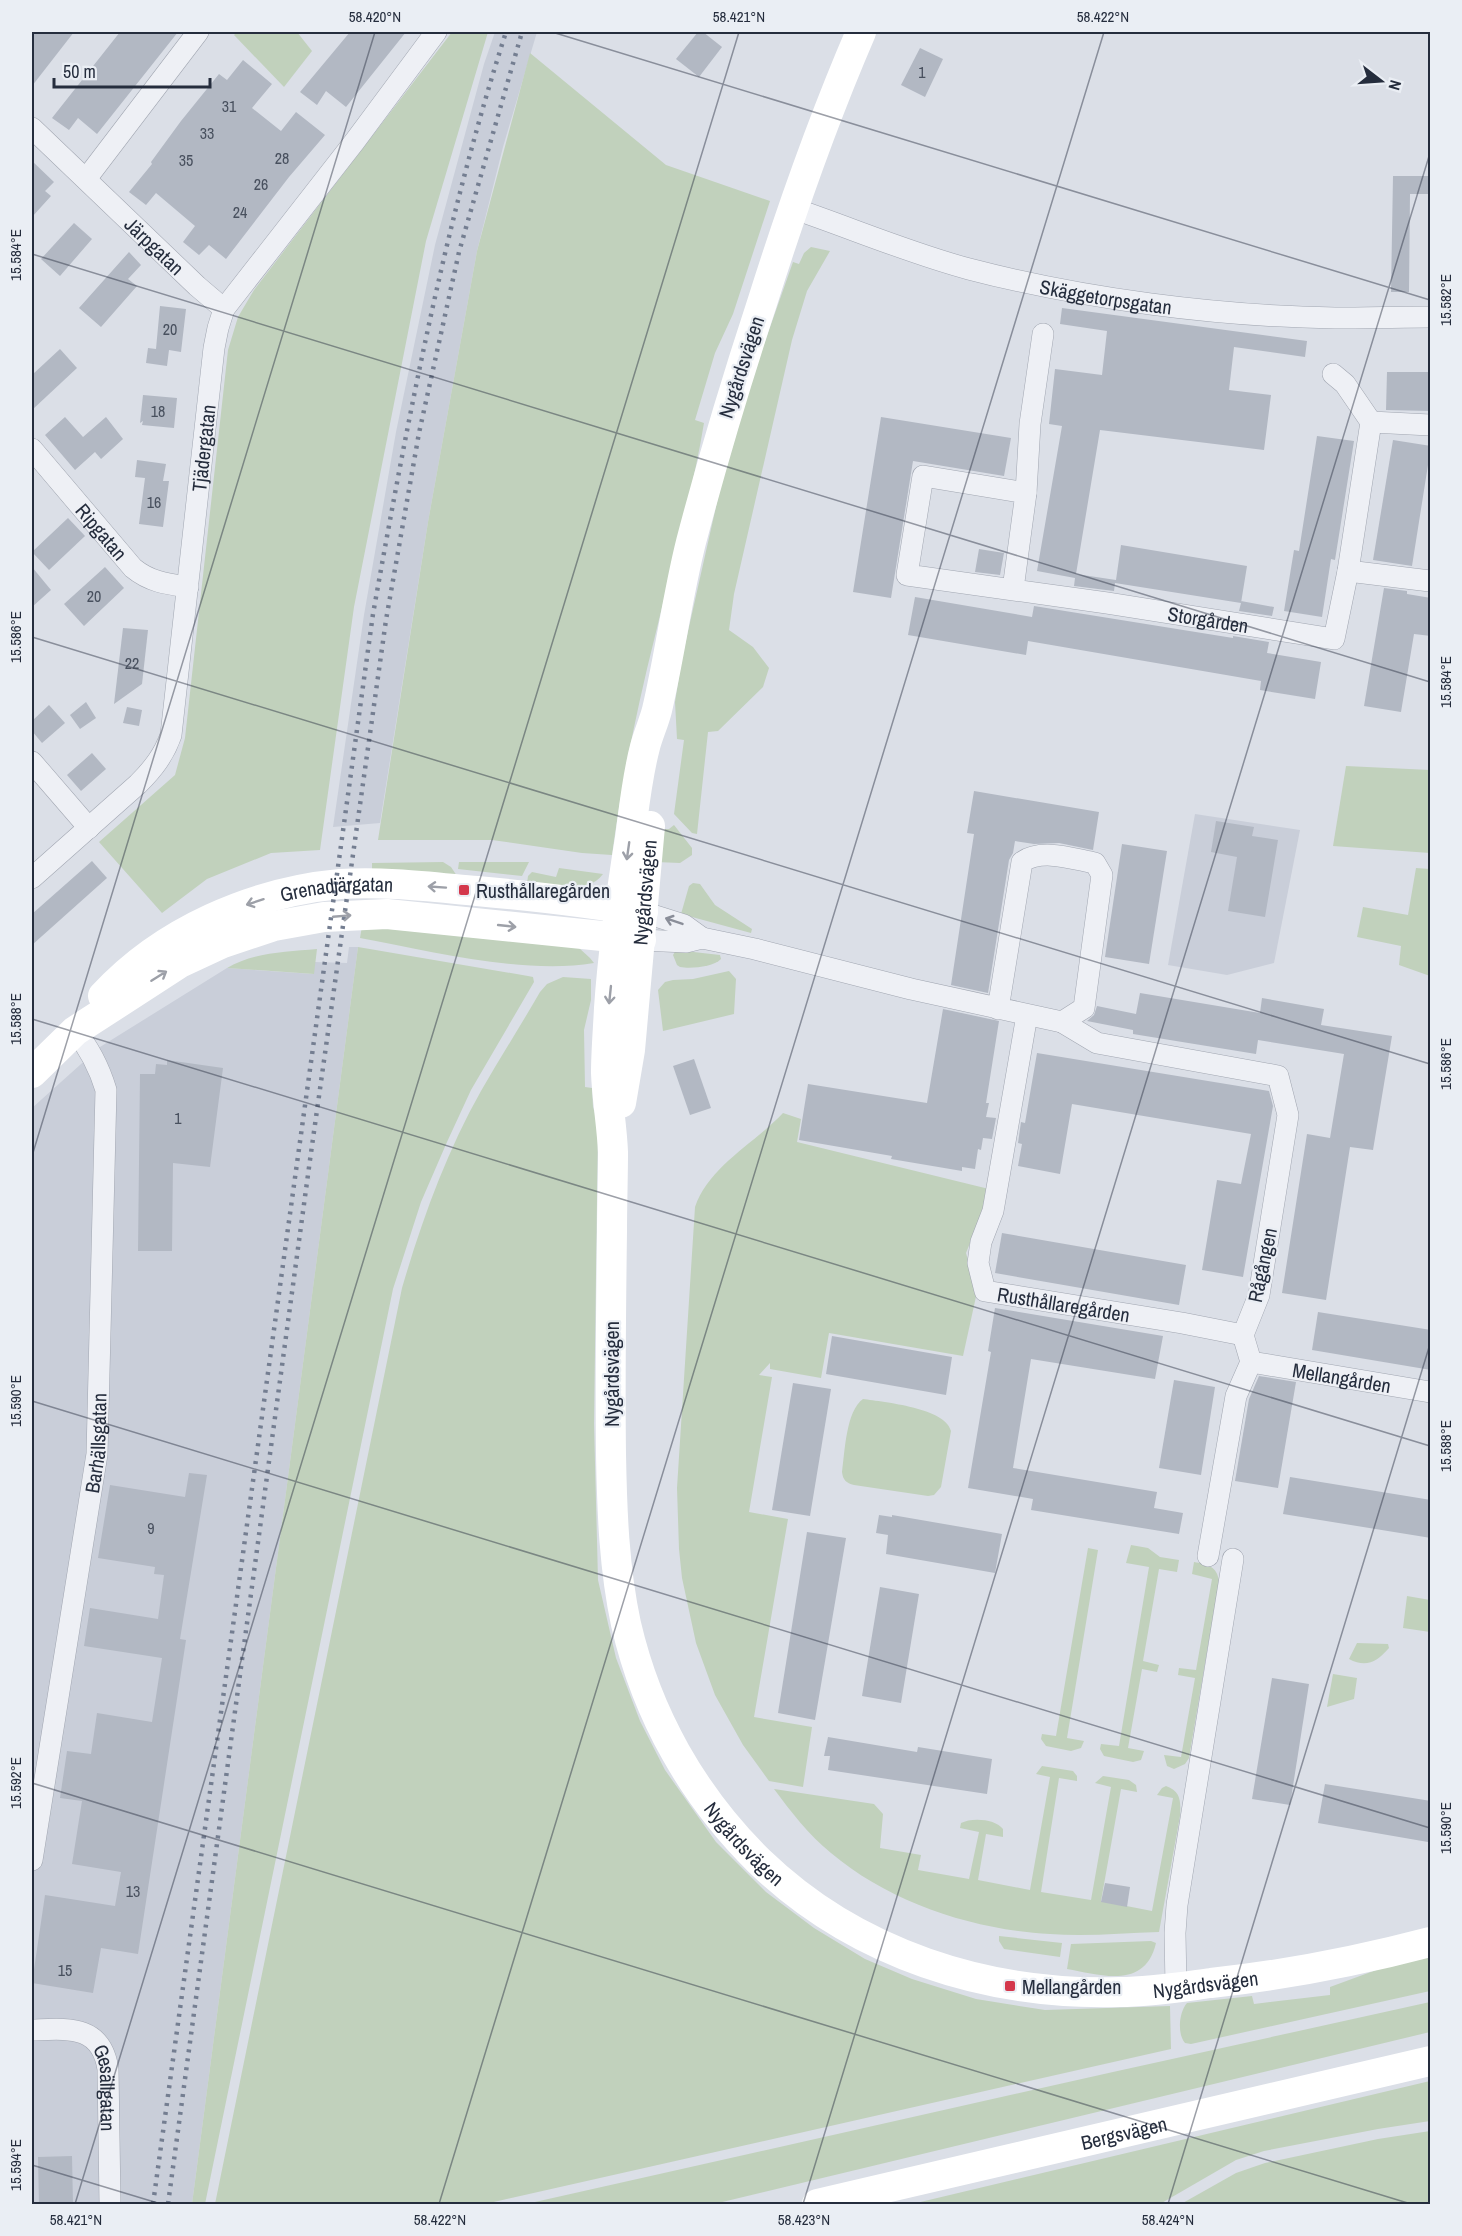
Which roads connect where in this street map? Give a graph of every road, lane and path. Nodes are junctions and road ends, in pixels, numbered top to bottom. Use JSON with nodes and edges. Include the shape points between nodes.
{"nodes":[{"id":1,"x":198,"y":32,"type":"edge"},
{"id":2,"x":436,"y":32,"type":"edge"},
{"id":3,"x":861,"y":32,"type":"edge"},
{"id":4,"x":32,"y":128,"type":"edge"},
{"id":5,"x":86,"y":179,"type":"junction"},
{"id":6,"x":792,"y":208,"type":"junction"},
{"id":7,"x":224,"y":309,"type":"junction"},
{"id":8,"x":1431,"y":317,"type":"edge"},
{"id":9,"x":1043,"y":334,"type":"dead end"},
{"id":10,"x":1333,"y":374,"type":"dead end"},
{"id":11,"x":1371,"y":422,"type":"junction"},
{"id":12,"x":1431,"y":425,"type":"edge"},
{"id":13,"x":32,"y":449,"type":"edge"},
{"id":14,"x":1026,"y":493,"type":"junction"},
{"id":15,"x":1348,"y":571,"type":"junction"},
{"id":16,"x":1431,"y":581,"type":"edge"},
{"id":17,"x":188,"y":587,"type":"junction"},
{"id":18,"x":1013,"y":589,"type":"junction"},
{"id":19,"x":32,"y":762,"type":"edge"},
{"id":20,"x":89,"y":828,"type":"junction"},
{"id":21,"x":32,"y":878,"type":"edge"},
{"id":22,"x":630,"y":924,"type":"junction"},
{"id":23,"x":998,"y":1008,"type":"junction"},
{"id":24,"x":1028,"y":1015,"type":"junction"},
{"id":25,"x":1062,"y":1022,"type":"junction"},
{"id":26,"x":75,"y":1031,"type":"junction"},
{"id":27,"x":32,"y":1073,"type":"edge"},
{"id":28,"x":1243,"y":1335,"type":"junction"},
{"id":29,"x":1251,"y":1362,"type":"junction"},
{"id":30,"x":1431,"y":1392,"type":"edge"},
{"id":31,"x":1208,"y":1556,"type":"dead end"},
{"id":32,"x":1233,"y":1559,"type":"dead end"},
{"id":33,"x":32,"y":1860,"type":"edge"},
{"id":34,"x":1431,"y":1942,"type":"edge"},
{"id":35,"x":1176,"y":1987,"type":"junction"},
{"id":36,"x":32,"y":2030,"type":"edge"},
{"id":37,"x":1431,"y":2061,"type":"edge"},
{"id":38,"x":110,"y":2205,"type":"edge"},
{"id":39,"x":817,"y":2205,"type":"edge"}],
"edges":[{"from":1,"to":5,"type":"street"},
{"from":2,"to":7,"type":"street","name":"Tjädergatan"},
{"from":3,"to":6,"type":"street","name":"Nygårdsvägen"},
{"from":4,"to":5,"type":"street","name":"Järpgatan"},
{"from":5,"to":7,"type":"street","name":"Järpgatan"},
{"from":6,"to":8,"type":"street","name":"Skäggetorpsgatan","via":[[970,269],[1112,298],[1222,311],[1334,318]]},
{"from":6,"to":22,"type":"street","name":"Nygårdsvägen","via":[[724,420],[676,608],[656,712],[659,752]]},
{"from":7,"to":17,"type":"street","name":"Tjädergatan","via":[[214,348]]},
{"from":9,"to":14,"type":"street","via":[[1030,424]]},
{"from":10,"to":11,"type":"street","via":[[1345,384]]},
{"from":11,"to":12,"type":"street"},
{"from":11,"to":15,"type":"street","name":"Storgården"},
{"from":13,"to":17,"type":"street","name":"Ripgatan","via":[[133,568],[157,582]]},
{"from":14,"to":18,"type":"street"},
{"from":14,"to":18,"type":"street","name":"Storgården","via":[[923,476],[907,574]]},
{"from":15,"to":16,"type":"street"},
{"from":15,"to":18,"type":"street","name":"Storgården","via":[[1334,639]]},
{"from":17,"to":20,"type":"street","name":"Tjädergatan","via":[[171,735],[150,773]]},
{"from":19,"to":20,"type":"street"},
{"from":20,"to":21,"type":"street","name":"Tjädergatan"},
{"from":22,"to":23,"type":"street","via":[[686,942],[702,938],[755,949]]},
{"from":22,"to":26,"type":"street","name":"Grenadjärgatan","via":[[387,914],[274,926],[180,963]]},
{"from":22,"to":35,"type":"street","name":"Nygårdsvägen","via":[[630,1050],[613,1145],[612,1515],[627,1627],[648,1698],[672,1749],[707,1803],[742,1844],[786,1886],[872,1942],[922,1963],[1002,1984],[1055,1991],[1121,1992]]},
{"from":23,"to":24,"type":"street"},
{"from":23,"to":25,"type":"street","via":[[1022,862],[1031,856],[1049,856],[1095,863],[1102,875],[1084,1008]]},
{"from":24,"to":25,"type":"street"},
{"from":24,"to":28,"type":"street","name":"Rusthållaregården","via":[[993,1211],[981,1242],[978,1263],[985,1291]]},
{"from":25,"to":28,"type":"street","name":"Rågången","via":[[1097,1043],[1278,1076],[1288,1115],[1259,1295]]},
{"from":26,"to":27,"type":"street","name":"Grenadjärgatan"},
{"from":26,"to":33,"type":"street","name":"Barhällsgatan","via":[[90,1051],[106,1090],[97,1454]]},
{"from":28,"to":29,"type":"street"},
{"from":29,"to":30,"type":"street","name":"Mellangården"},
{"from":29,"to":31,"type":"street","via":[[1236,1396]]},
{"from":32,"to":35,"type":"street","via":[[1177,1905]]},
{"from":34,"to":35,"type":"street","name":"Nygårdsvägen","via":[[1298,1971]]},
{"from":36,"to":38,"type":"street","name":"Gesällgatan","via":[[85,2033],[97,2041],[105,2054]]},
{"from":37,"to":39,"type":"street","name":"Bergsvägen"}]}
